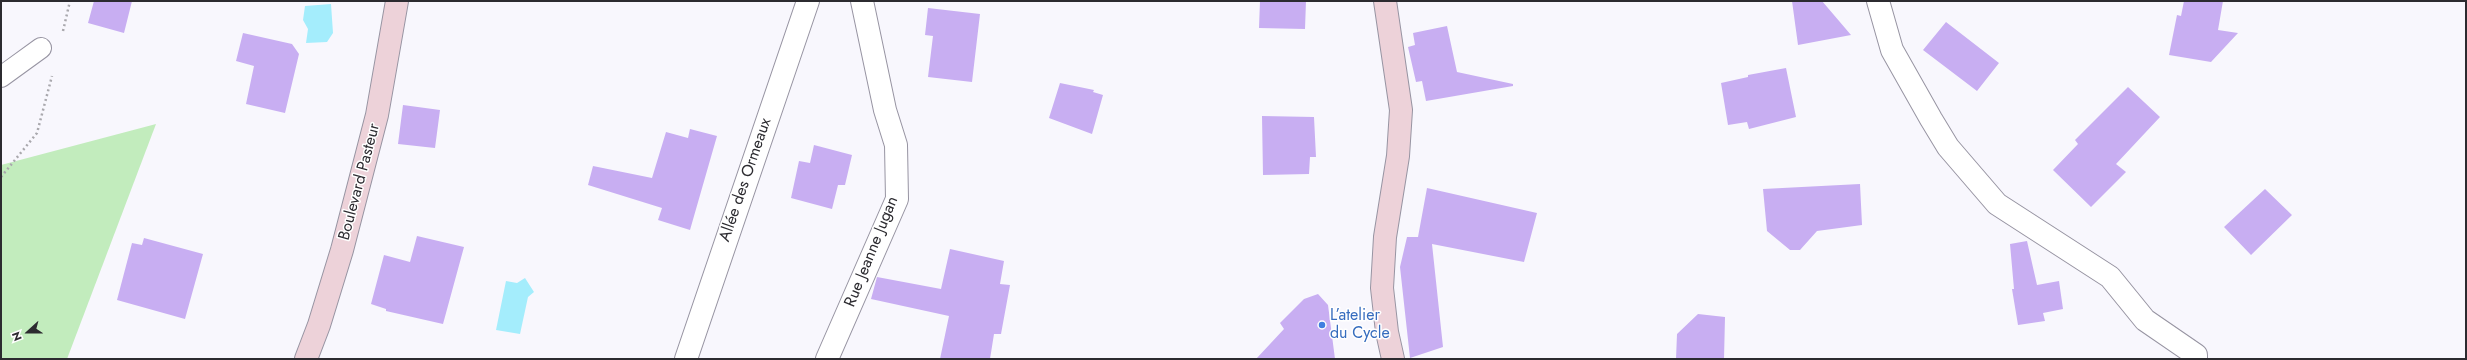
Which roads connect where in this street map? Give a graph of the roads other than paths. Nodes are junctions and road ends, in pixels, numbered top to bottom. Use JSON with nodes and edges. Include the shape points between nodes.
{"nodes":[{"id":1,"x":397,"y":1,"type":"edge"},
{"id":2,"x":808,"y":1,"type":"edge"},
{"id":3,"x":862,"y":1,"type":"edge"},
{"id":4,"x":1385,"y":1,"type":"edge"},
{"id":5,"x":1878,"y":1,"type":"edge"},
{"id":6,"x":41,"y":48,"type":"dead end"},
{"id":7,"x":1,"y":77,"type":"edge"},
{"id":8,"x":306,"y":359,"type":"edge"},
{"id":9,"x":686,"y":359,"type":"edge"},
{"id":10,"x":826,"y":359,"type":"edge"},
{"id":11,"x":1393,"y":359,"type":"edge"},
{"id":12,"x":2196,"y":359,"type":"edge"}],
"edges":[{"from":1,"to":8,"type":"main road","name":"Boulevard Pasteur","via":[[377,115],[342,250]]},
{"from":2,"to":9,"type":"street","name":"Allée des Ormeaux"},
{"from":3,"to":10,"type":"street","name":"Rue Jeanne Jugan","via":[[885,110],[896,145],[897,199]]},
{"from":4,"to":11,"type":"main road","via":[[1401,110],[1398,156],[1385,238],[1382,288]]},
{"from":5,"to":12,"type":"street","via":[[1892,50],[1931,119],[1948,147],[1997,204],[2110,277],[2145,320],[2196,355]]},
{"from":6,"to":7,"type":"lane"}]}
